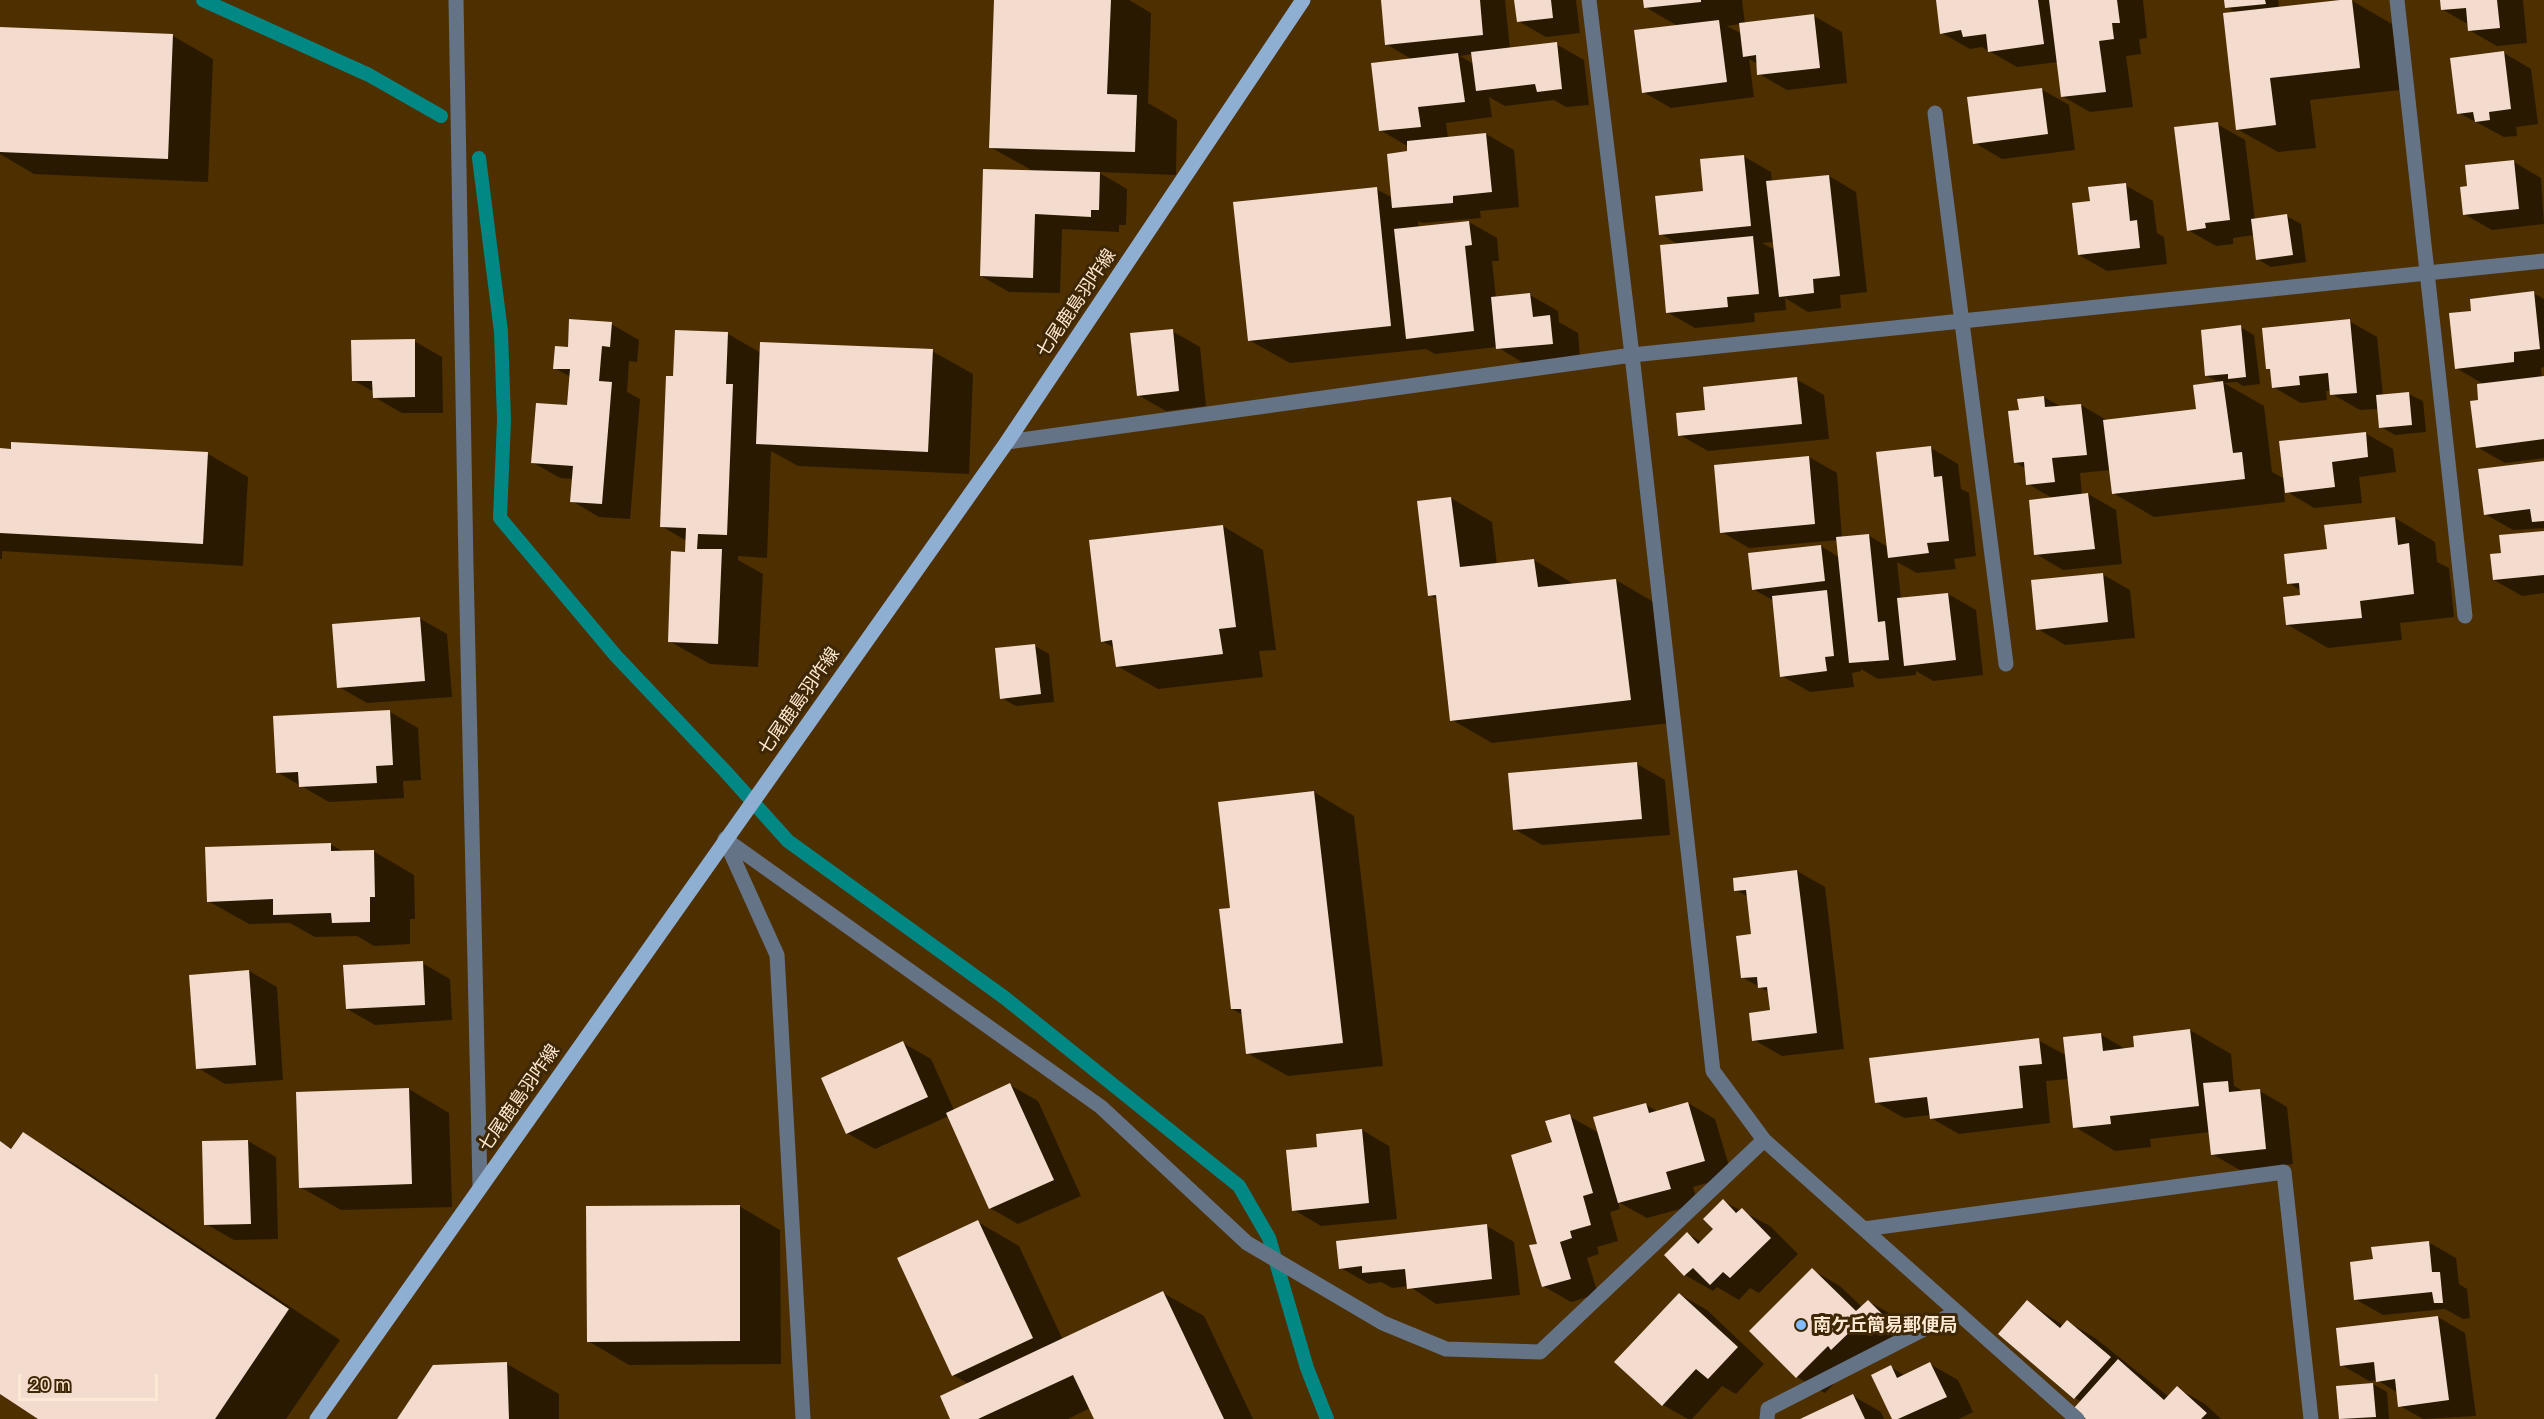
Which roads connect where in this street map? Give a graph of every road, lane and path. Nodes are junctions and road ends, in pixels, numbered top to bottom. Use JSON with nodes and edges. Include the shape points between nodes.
{"nodes":[{"id":1,"x":456,"y":0,"type":"edge"},
{"id":2,"x":1303,"y":0,"type":"edge"},
{"id":3,"x":1589,"y":0,"type":"edge"},
{"id":4,"x":2397,"y":0,"type":"edge"},
{"id":5,"x":1935,"y":113,"type":"dead end"},
{"id":6,"x":2544,"y":261,"type":"edge"},
{"id":7,"x":2429,"y":273,"type":"junction"},
{"id":8,"x":1963,"y":321,"type":"junction"},
{"id":9,"x":1632,"y":356,"type":"junction"},
{"id":10,"x":1007,"y":442,"type":"junction"},
{"id":11,"x":2465,"y":616,"type":"dead end"},
{"id":12,"x":2006,"y":664,"type":"dead end"},
{"id":13,"x":725,"y":839,"type":"junction"},
{"id":14,"x":1764,"y":1140,"type":"junction"},
{"id":15,"x":480,"y":1186,"type":"junction"},
{"id":16,"x":1864,"y":1229,"type":"junction"},
{"id":17,"x":1957,"y":1312,"type":"junction"},
{"id":18,"x":317,"y":1419,"type":"edge"},
{"id":19,"x":803,"y":1419,"type":"edge"},
{"id":20,"x":1767,"y":1419,"type":"edge"},
{"id":21,"x":2077,"y":1419,"type":"edge"},
{"id":22,"x":2311,"y":1419,"type":"edge"}],
"edges":[{"from":1,"to":15,"type":"street"},
{"from":2,"to":10,"type":"main road","name":"七尾鹿島羽咋線"},
{"from":3,"to":9,"type":"street"},
{"from":4,"to":7,"type":"street"},
{"from":5,"to":8,"type":"street"},
{"from":6,"to":7,"type":"street"},
{"from":7,"to":8,"type":"street"},
{"from":7,"to":11,"type":"street"},
{"from":8,"to":9,"type":"street"},
{"from":8,"to":12,"type":"street"},
{"from":9,"to":10,"type":"street"},
{"from":9,"to":14,"type":"street","via":[[1713,1071]]},
{"from":10,"to":13,"type":"main road","name":"七尾鹿島羽咋線"},
{"from":13,"to":14,"type":"street","via":[[1101,1107],[1247,1243],[1383,1323],[1446,1349],[1540,1352]]},
{"from":13,"to":15,"type":"main road","name":"七尾鹿島羽咋線"},
{"from":13,"to":19,"type":"street","via":[[777,955]]},
{"from":14,"to":16,"type":"street"},
{"from":15,"to":18,"type":"main road","name":"七尾鹿島羽咋線"},
{"from":16,"to":17,"type":"street"},
{"from":16,"to":22,"type":"street","via":[[2284,1172]]},
{"from":17,"to":20,"type":"street","via":[[1768,1409]]},
{"from":17,"to":21,"type":"street"}]}
